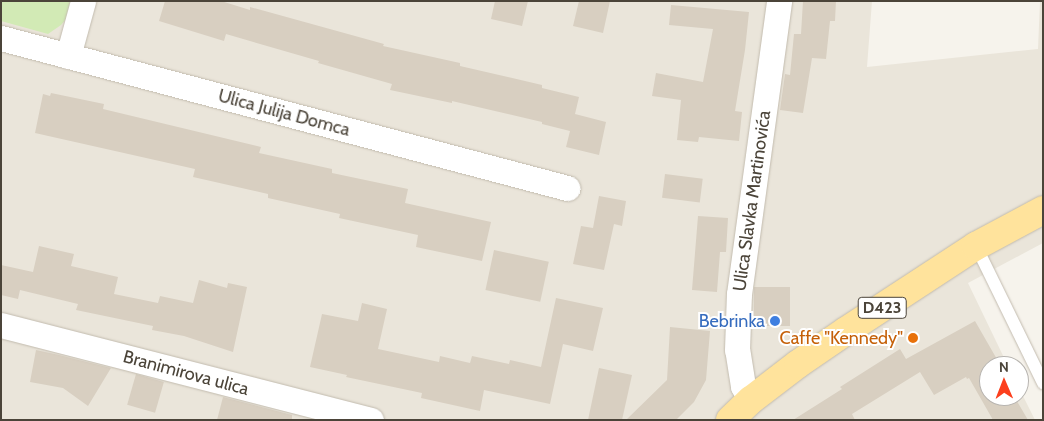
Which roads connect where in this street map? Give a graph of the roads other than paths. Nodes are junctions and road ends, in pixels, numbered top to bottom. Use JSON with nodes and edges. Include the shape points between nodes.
{"nodes":[{"id":1,"x":83,"y":1,"type":"edge"},
{"id":2,"x":779,"y":1,"type":"edge"},
{"id":3,"x":1,"y":38,"type":"edge"},
{"id":4,"x":68,"y":56,"type":"junction"},
{"id":5,"x":567,"y":188,"type":"dead end"},
{"id":6,"x":1043,"y":210,"type":"edge"},
{"id":7,"x":976,"y":246,"type":"junction"},
{"id":8,"x":1,"y":325,"type":"edge"},
{"id":9,"x":1043,"y":383,"type":"edge"},
{"id":10,"x":750,"y":400,"type":"junction"},
{"id":11,"x":337,"y":416,"type":"edge"},
{"id":12,"x":370,"y":420,"type":"edge"},
{"id":13,"x":730,"y":420,"type":"edge"}],
"edges":[{"from":1,"to":4,"type":"street"},
{"from":2,"to":10,"type":"street","name":"Ulica Slavka Martinovića","via":[[739,294],[737,350],[743,386]]},
{"from":3,"to":4,"type":"street","name":"Ulica Julija Domca"},
{"from":4,"to":5,"type":"street","name":"Ulica Julija Domca"},
{"from":6,"to":7,"type":"main road","number":"D423"},
{"from":7,"to":9,"type":"lane"},
{"from":7,"to":10,"type":"main road","number":"D423","via":[[798,364]]},
{"from":8,"to":11,"type":"street","name":"Branimirova ulica"},
{"from":10,"to":13,"type":"main road","number":"D423"},
{"from":11,"to":12,"type":"street","name":"Branimirova ulica"}]}
